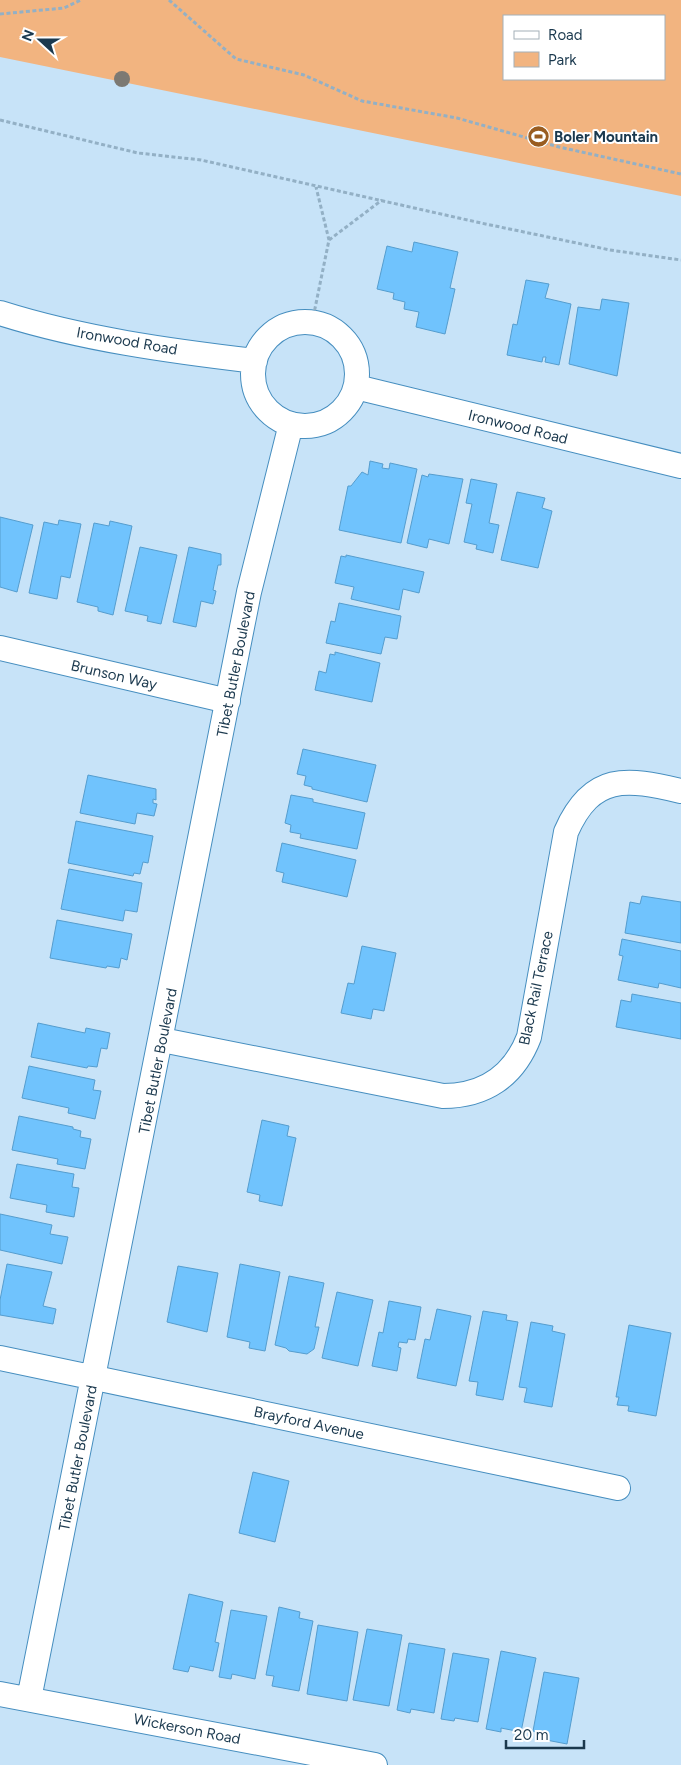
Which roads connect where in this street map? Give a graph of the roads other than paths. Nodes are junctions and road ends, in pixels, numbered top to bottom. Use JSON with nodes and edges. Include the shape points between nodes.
{"nodes":[{"id":1,"x":0,"y":313,"type":"edge"},
{"id":2,"x":255,"y":361,"type":"junction"},
{"id":3,"x":356,"y":387,"type":"junction"},
{"id":4,"x":291,"y":424,"type":"junction"},
{"id":5,"x":681,"y":466,"type":"edge"},
{"id":6,"x":0,"y":648,"type":"edge"},
{"id":7,"x":228,"y":701,"type":"junction"},
{"id":8,"x":681,"y":791,"type":"edge"},
{"id":9,"x":162,"y":1040,"type":"junction"},
{"id":10,"x":0,"y":1358,"type":"edge"},
{"id":11,"x":94,"y":1378,"type":"junction"},
{"id":12,"x":618,"y":1488,"type":"dead end"},
{"id":13,"x":0,"y":1694,"type":"edge"},
{"id":14,"x":29,"y":1699,"type":"junction"},
{"id":15,"x":375,"y":1765,"type":"edge"}],
"edges":[{"from":1,"to":2,"type":"street","name":"Ironwood Road","via":[[37,325]]},
{"from":2,"to":3,"type":"street","via":[[264,342],[280,329],[292,324],[312,323],[333,330],[344,338],[356,364]]},
{"from":2,"to":4,"type":"street","via":[[253,373],[258,397],[273,416]]},
{"from":3,"to":4,"type":"street","via":[[347,406],[324,423],[310,426]]},
{"from":3,"to":5,"type":"street","name":"Ironwood Road"},
{"from":4,"to":7,"type":"street","name":"Tibet Butler Boulevard","via":[[249,592]]},
{"from":6,"to":7,"type":"street","name":"Brunson Way"},
{"from":7,"to":9,"type":"street","name":"Tibet Butler Boulevard"},
{"from":8,"to":9,"type":"street","name":"Black Rail Terrace","via":[[628,781],[607,786],[588,796],[575,812],[566,832],[529,1037],[514,1066],[490,1087],[459,1096],[443,1096]]},
{"from":9,"to":11,"type":"street","name":"Tibet Butler Boulevard"},
{"from":10,"to":11,"type":"street","name":"Brayford Avenue"},
{"from":11,"to":12,"type":"street","name":"Brayford Avenue"},
{"from":11,"to":14,"type":"street","name":"Tibet Butler Boulevard"},
{"from":13,"to":14,"type":"street","name":"Wickerson Road"},
{"from":14,"to":15,"type":"street","name":"Wickerson Road"}]}
